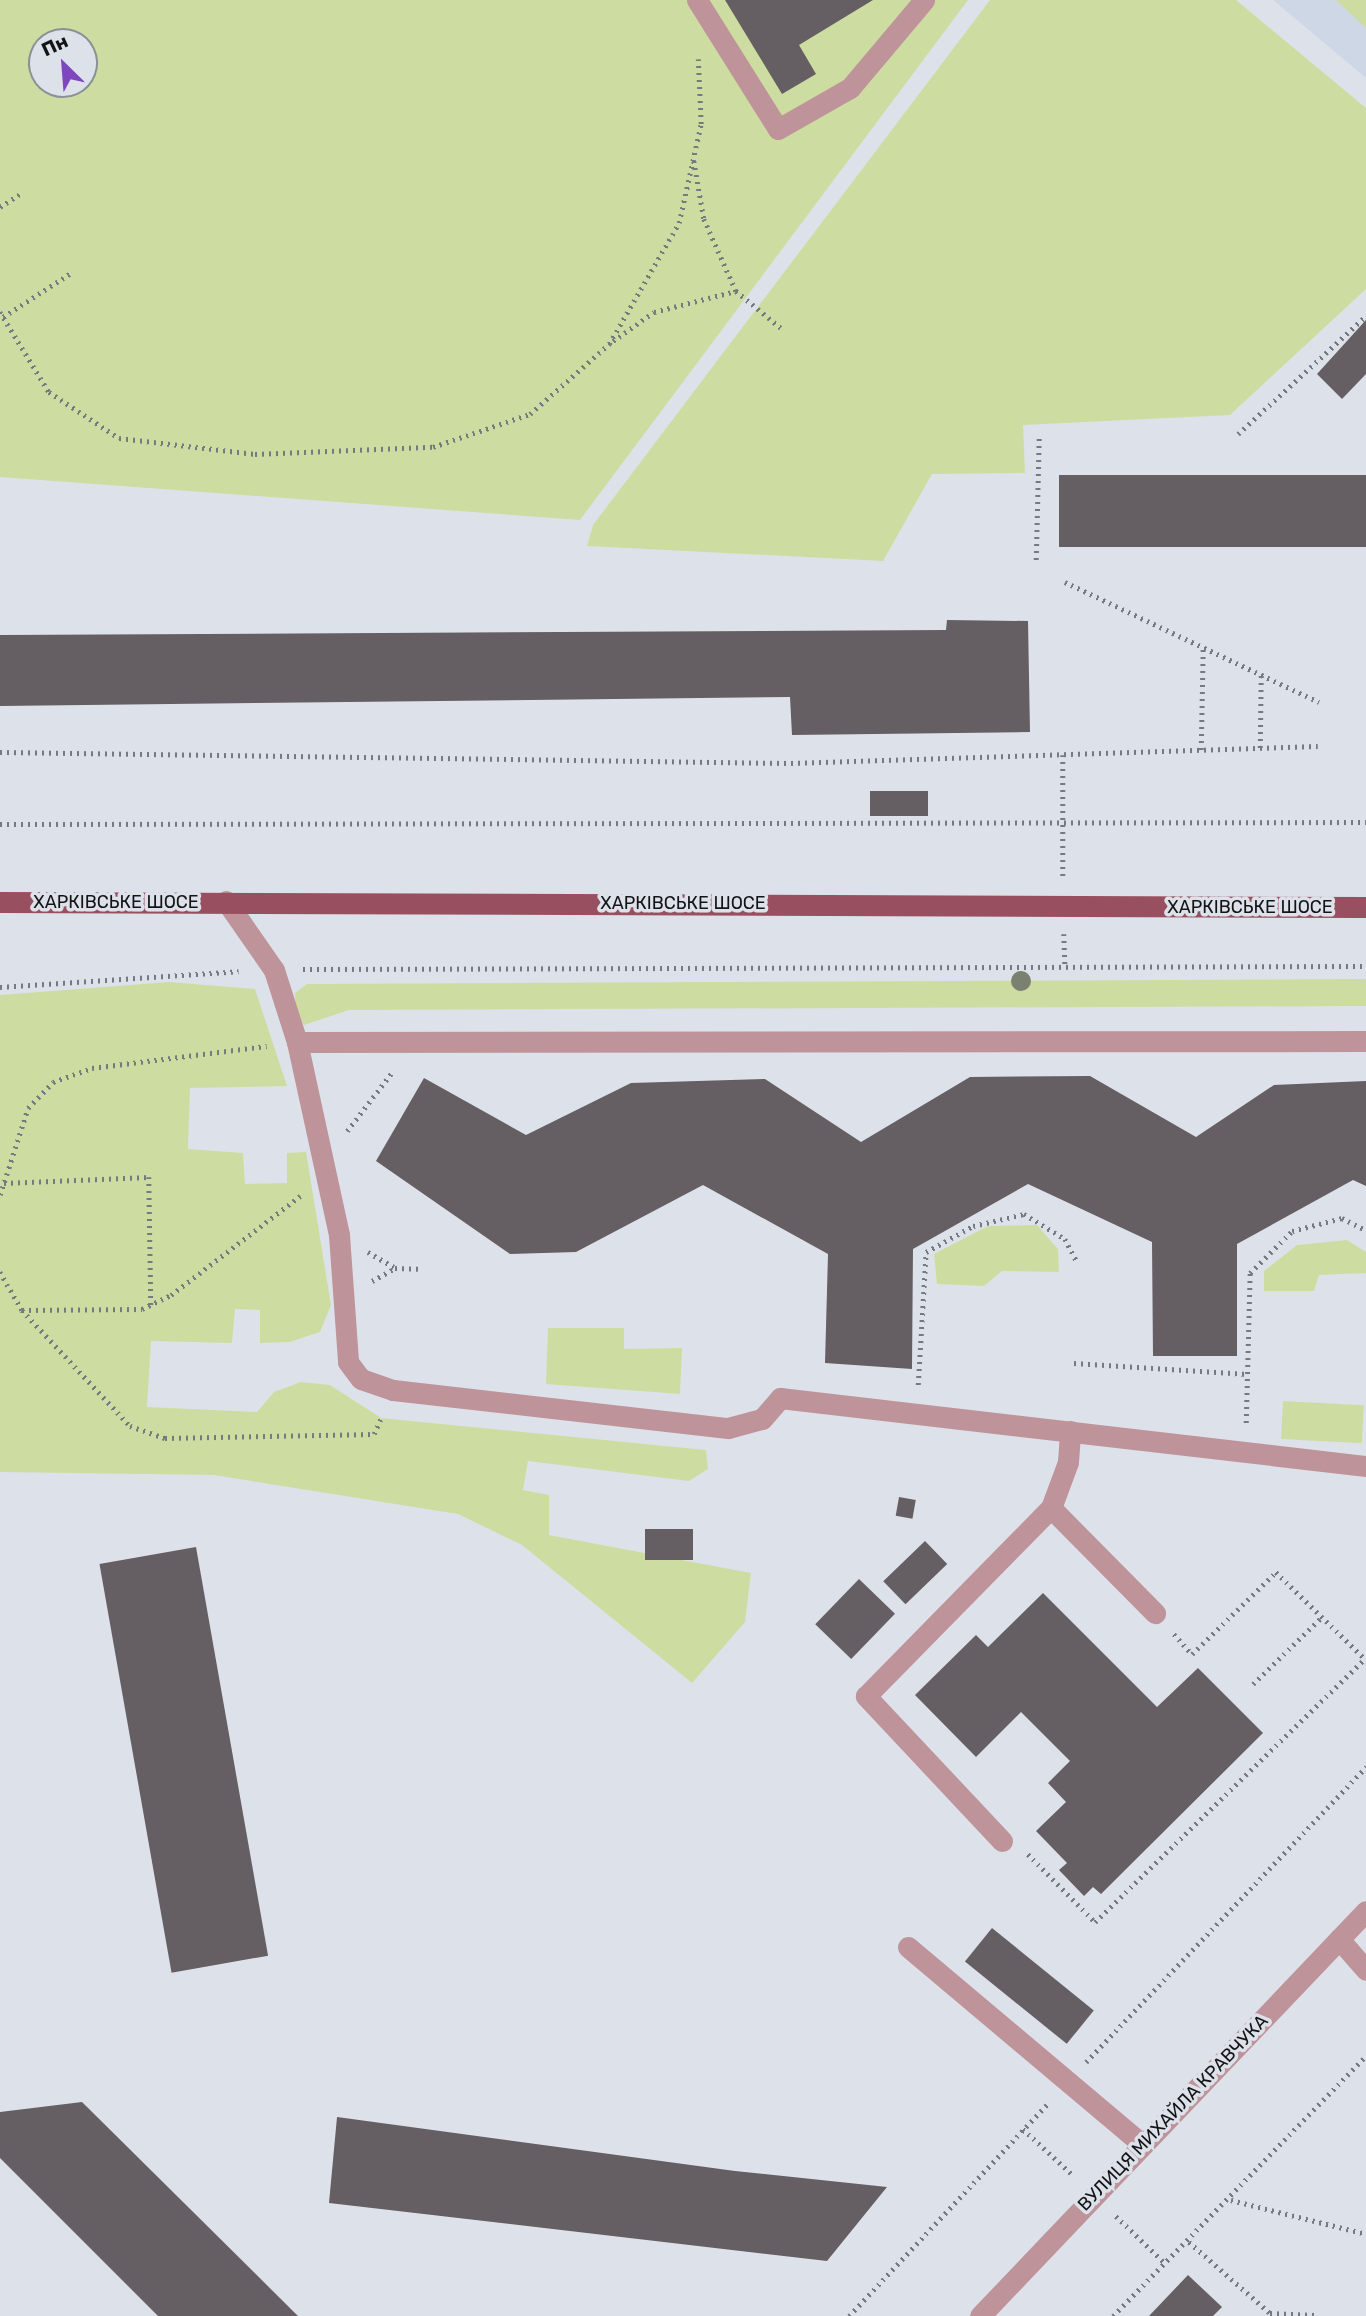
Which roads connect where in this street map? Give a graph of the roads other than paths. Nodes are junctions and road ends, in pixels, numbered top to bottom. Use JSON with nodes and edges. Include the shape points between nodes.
{"nodes":[{"id":1,"x":697,"y":0,"type":"edge"},
{"id":2,"x":924,"y":0,"type":"edge"},
{"id":3,"x":226,"y":901,"type":"junction"},
{"id":4,"x":0,"y":902,"type":"edge"},
{"id":5,"x":1366,"y":907,"type":"edge"},
{"id":6,"x":1366,"y":1041,"type":"edge"},
{"id":7,"x":297,"y":1042,"type":"junction"},
{"id":8,"x":1070,"y":1432,"type":"junction"},
{"id":9,"x":1366,"y":1466,"type":"edge"},
{"id":10,"x":1051,"y":1508,"type":"junction"},
{"id":11,"x":1155,"y":1614,"type":"road end"},
{"id":12,"x":1002,"y":1841,"type":"road end"},
{"id":13,"x":1366,"y":1911,"type":"edge"},
{"id":14,"x":1339,"y":1939,"type":"junction"},
{"id":15,"x":908,"y":1947,"type":"dead end"},
{"id":16,"x":1366,"y":1970,"type":"edge"},
{"id":17,"x":1143,"y":2145,"type":"junction"},
{"id":18,"x":980,"y":2316,"type":"edge"}],
"edges":[{"from":1,"to":2,"type":"street","via":[[778,129],[850,88]]},
{"from":3,"to":4,"type":"main road","name":"ХАРКІВСЬКЕ ШОСЕ"},
{"from":3,"to":5,"type":"main road","name":"ХАРКІВСЬКЕ ШОСЕ"},
{"from":3,"to":7,"type":"street","via":[[274,970]]},
{"from":6,"to":7,"type":"street"},
{"from":7,"to":8,"type":"street","via":[[325,1170],[344,1297],[348,1362],[361,1379],[393,1390],[728,1428],[762,1419],[779,1398]]},
{"from":8,"to":9,"type":"street"},
{"from":8,"to":10,"type":"street","via":[[1068,1462]]},
{"from":10,"to":11,"type":"street"},
{"from":10,"to":12,"type":"street","via":[[866,1696]]},
{"from":13,"to":14,"type":"street","name":"ВУЛИЦЯ МИХАЙЛА КРАВЧУКА"},
{"from":14,"to":16,"type":"street"},
{"from":14,"to":17,"type":"street","name":"ВУЛИЦЯ МИХАЙЛА КРАВЧУКА"},
{"from":15,"to":17,"type":"street"},
{"from":17,"to":18,"type":"street","name":"ВУЛИЦЯ МИХАЙЛА КРАВЧУКА"}]}
